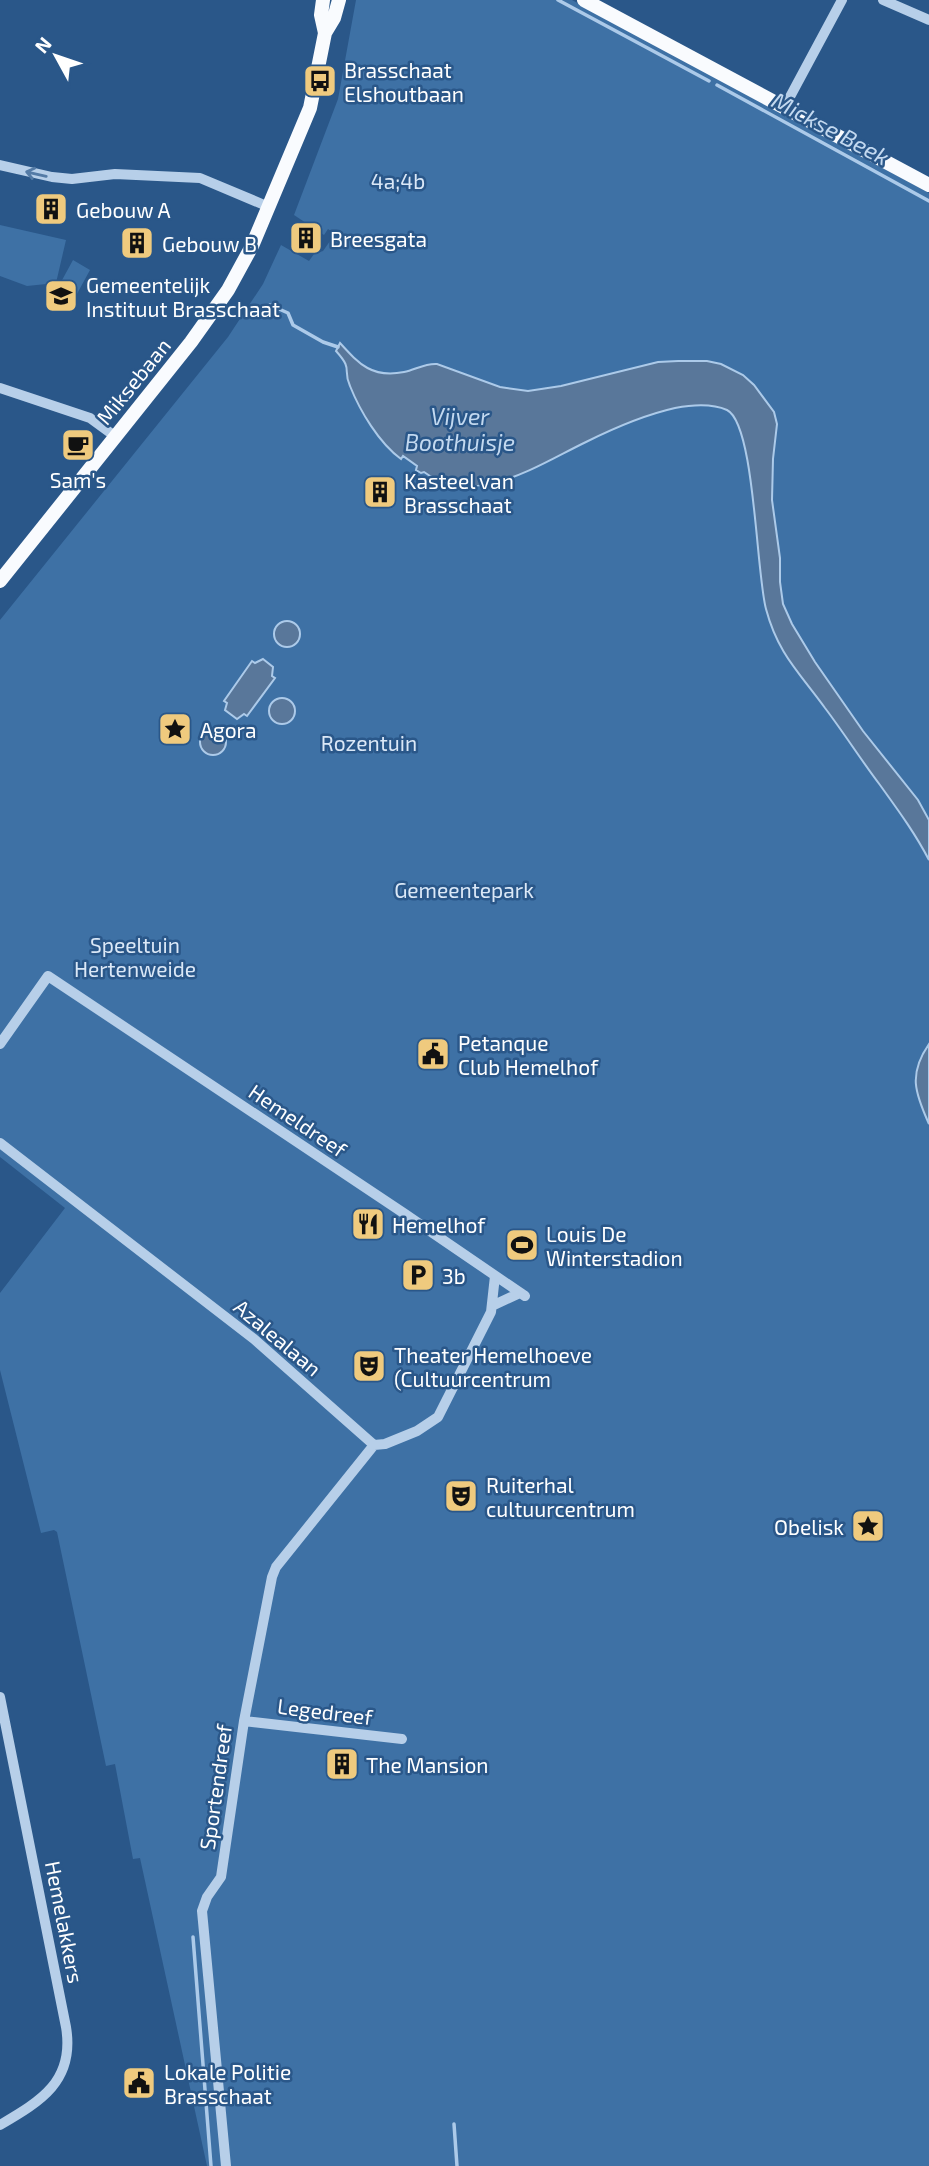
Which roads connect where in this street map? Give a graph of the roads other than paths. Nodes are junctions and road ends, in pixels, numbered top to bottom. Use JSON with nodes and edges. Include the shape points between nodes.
{"nodes":[{"id":1,"x":339,"y":0,"type":"edge"},
{"id":2,"x":584,"y":0,"type":"edge"},
{"id":3,"x":842,"y":0,"type":"edge"},
{"id":4,"x":883,"y":0,"type":"edge"},
{"id":5,"x":326,"y":11,"type":"edge"},
{"id":6,"x":929,"y":20,"type":"edge"},
{"id":7,"x":784,"y":108,"type":"junction"},
{"id":8,"x":0,"y":165,"type":"edge"},
{"id":9,"x":929,"y":185,"type":"edge"},
{"id":10,"x":270,"y":207,"type":"junction"},
{"id":11,"x":0,"y":388,"type":"edge"},
{"id":12,"x":116,"y":437,"type":"junction"},
{"id":13,"x":0,"y":581,"type":"edge"},
{"id":14,"x":0,"y":1044,"type":"edge"},
{"id":15,"x":0,"y":1143,"type":"edge"},
{"id":16,"x":495,"y":1276,"type":"junction"},
{"id":17,"x":494,"y":1305,"type":"junction"},
{"id":18,"x":374,"y":1445,"type":"junction"},
{"id":19,"x":0,"y":1697,"type":"edge"},
{"id":20,"x":244,"y":1721,"type":"junction"},
{"id":21,"x":402,"y":1739,"type":"dead end"},
{"id":22,"x":0,"y":2125,"type":"edge"},
{"id":23,"x":226,"y":2166,"type":"edge"}],
"edges":[{"from":1,"to":5,"type":"main road","name":"Miksebaan"},
{"from":2,"to":7,"type":"main road"},
{"from":3,"to":7,"type":"street"},
{"from":4,"to":6,"type":"street"},
{"from":5,"to":10,"type":"main road","name":"Miksebaan","via":[[310,108]]},
{"from":7,"to":9,"type":"main road"},
{"from":10,"to":8,"type":"street","one_way":true,"via":[[200,178],[115,174],[72,179]]},
{"from":10,"to":12,"type":"main road","name":"Miksebaan","via":[[217,308]]},
{"from":11,"to":12,"type":"street","via":[[90,418]]},
{"from":12,"to":13,"type":"main road","name":"Miksebaan"},
{"from":14,"to":16,"type":"street","name":"Hemeldreef","via":[[48,976]]},
{"from":15,"to":18,"type":"street","name":"Azalealaan","via":[[254,1339]]},
{"from":16,"to":17,"type":"street"},
{"from":16,"to":17,"type":"street","name":"Hemeldreef","via":[[523,1295]]},
{"from":17,"to":18,"type":"street","via":[[438,1417],[417,1432]]},
{"from":18,"to":20,"type":"street","name":"Sportendreef","via":[[271,1577]]},
{"from":19,"to":22,"type":"street","name":"Hemelakkers","via":[[68,2047],[61,2074],[47,2094]]},
{"from":20,"to":21,"type":"street","name":"Legedreef"},
{"from":20,"to":23,"type":"street","name":"Sportendreef","via":[[221,1877],[202,1911]]}]}
